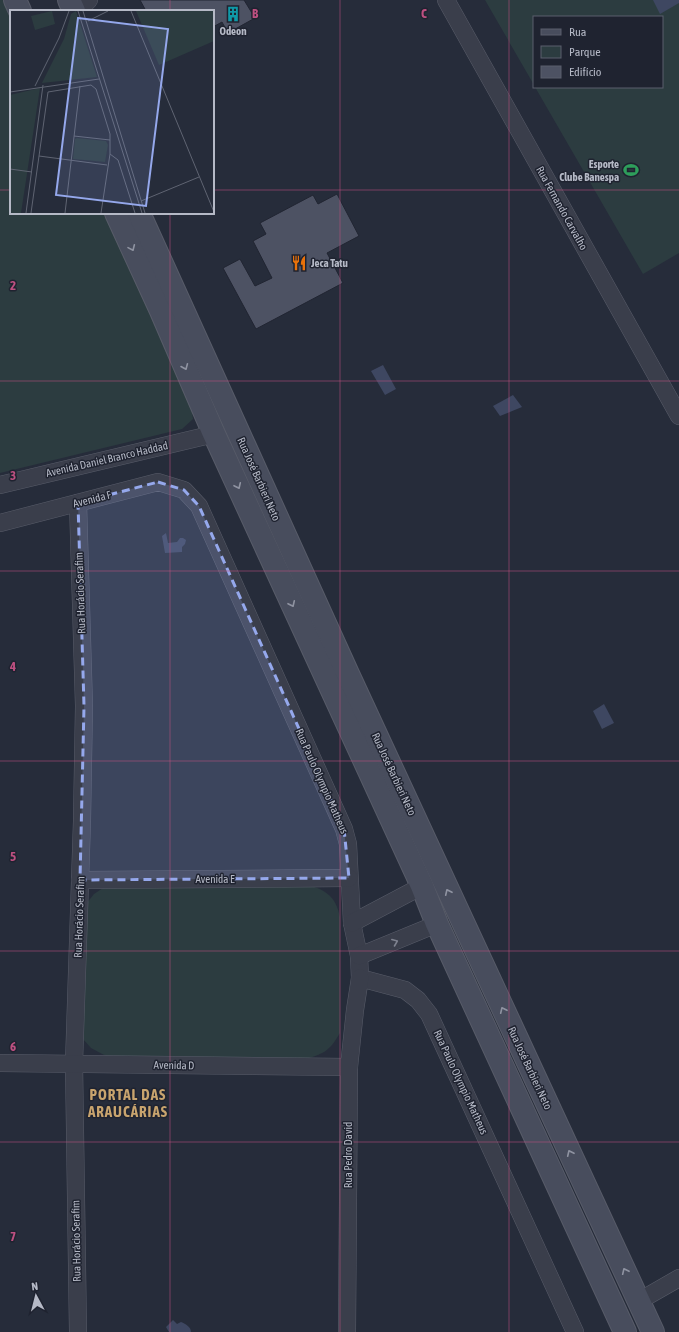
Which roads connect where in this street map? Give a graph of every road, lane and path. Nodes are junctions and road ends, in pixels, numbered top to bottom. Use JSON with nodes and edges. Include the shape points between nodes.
{"nodes":[{"id":1,"x":15,"y":0,"type":"edge"},
{"id":2,"x":69,"y":0,"type":"edge"},
{"id":3,"x":89,"y":0,"type":"edge"},
{"id":4,"x":446,"y":0,"type":"edge"},
{"id":5,"x":20,"y":10,"type":"edge"},
{"id":6,"x":74,"y":10,"type":"edge"},
{"id":7,"x":79,"y":10,"type":"edge"},
{"id":8,"x":116,"y":214,"type":"edge"},
{"id":9,"x":140,"y":214,"type":"edge"},
{"id":10,"x":679,"y":416,"type":"edge"},
{"id":11,"x":214,"y":434,"type":"junction"},
{"id":12,"x":0,"y":485,"type":"edge"},
{"id":13,"x":184,"y":490,"type":"joint"},
{"id":14,"x":78,"y":503,"type":"junction"},
{"id":15,"x":0,"y":523,"type":"edge"},
{"id":16,"x":350,"y":878,"type":"junction"},
{"id":17,"x":80,"y":880,"type":"junction"},
{"id":18,"x":422,"y":886,"type":"junction"},
{"id":19,"x":352,"y":922,"type":"junction"},
{"id":20,"x":437,"y":924,"type":"junction"},
{"id":21,"x":359,"y":956,"type":"junction"},
{"id":22,"x":360,"y":978,"type":"junction"},
{"id":23,"x":0,"y":1063,"type":"edge"},
{"id":24,"x":74,"y":1063,"type":"junction"},
{"id":25,"x":349,"y":1067,"type":"junction"},
{"id":26,"x":679,"y":1278,"type":"edge"},
{"id":27,"x":639,"y":1301,"type":"junction"},
{"id":28,"x":78,"y":1332,"type":"edge"},
{"id":29,"x":347,"y":1332,"type":"edge"},
{"id":30,"x":575,"y":1332,"type":"edge"},
{"id":31,"x":625,"y":1332,"type":"edge"},
{"id":32,"x":653,"y":1332,"type":"edge"}],
"edges":[{"from":1,"to":5,"type":"main road"},
{"from":2,"to":6,"type":"main road"},
{"from":3,"to":7,"type":"street"},
{"from":4,"to":10,"type":"street","name":"Rua Fernando Carvalho"},
{"from":8,"to":11,"type":"main road","name":"Rua José Barbieri Neto","one_way":true},
{"from":27,"to":9,"type":"main road","name":"Rua José Barbieri Neto","one_way":true,"via":[[354,688]]},
{"from":11,"to":12,"type":"street","name":"Avenida Daniel Branco Haddad"},
{"from":11,"to":18,"type":"main road","name":"Rua José Barbieri Neto","one_way":true},
{"from":13,"to":14,"type":"street","name":"Avenida F","via":[[158,482]]},
{"from":13,"to":16,"type":"street","name":"Rua Paulo Olympio Matheus","via":[[199,506],[344,829],[348,844]]},
{"from":14,"to":15,"type":"street","name":"Avenida F"},
{"from":14,"to":17,"type":"street","name":"Rua Horácio Serafim","via":[[84,706]]},
{"from":16,"to":17,"type":"street","name":"Avenida E"},
{"from":16,"to":19,"type":"street","name":"Rua Paulo Olympio Matheus"},
{"from":17,"to":24,"type":"street","name":"Rua Horácio Serafim"},
{"from":18,"to":19,"type":"street"},
{"from":18,"to":20,"type":"main road","name":"Rua José Barbieri Neto"},
{"from":19,"to":21,"type":"street","name":"Rua Paulo Olympio Matheus"},
{"from":21,"to":20,"type":"street","one_way":true},
{"from":20,"to":31,"type":"main road","name":"Rua José Barbieri Neto"},
{"from":21,"to":22,"type":"street","name":"Rua Paulo Olympio Matheus"},
{"from":22,"to":25,"type":"street","name":"Rua Pedro David"},
{"from":22,"to":30,"type":"street","name":"Rua Paulo Olympio Matheus","via":[[405,990],[418,1000],[429,1014]]},
{"from":23,"to":24,"type":"street","name":"Avenida D"},
{"from":24,"to":25,"type":"street","name":"Avenida D"},
{"from":24,"to":28,"type":"street","name":"Rua Horácio Serafim"},
{"from":25,"to":29,"type":"street","name":"Rua Pedro David"},
{"from":26,"to":27,"type":"street"},
{"from":27,"to":32,"type":"main road","name":"Rua José Barbieri Neto"}]}
